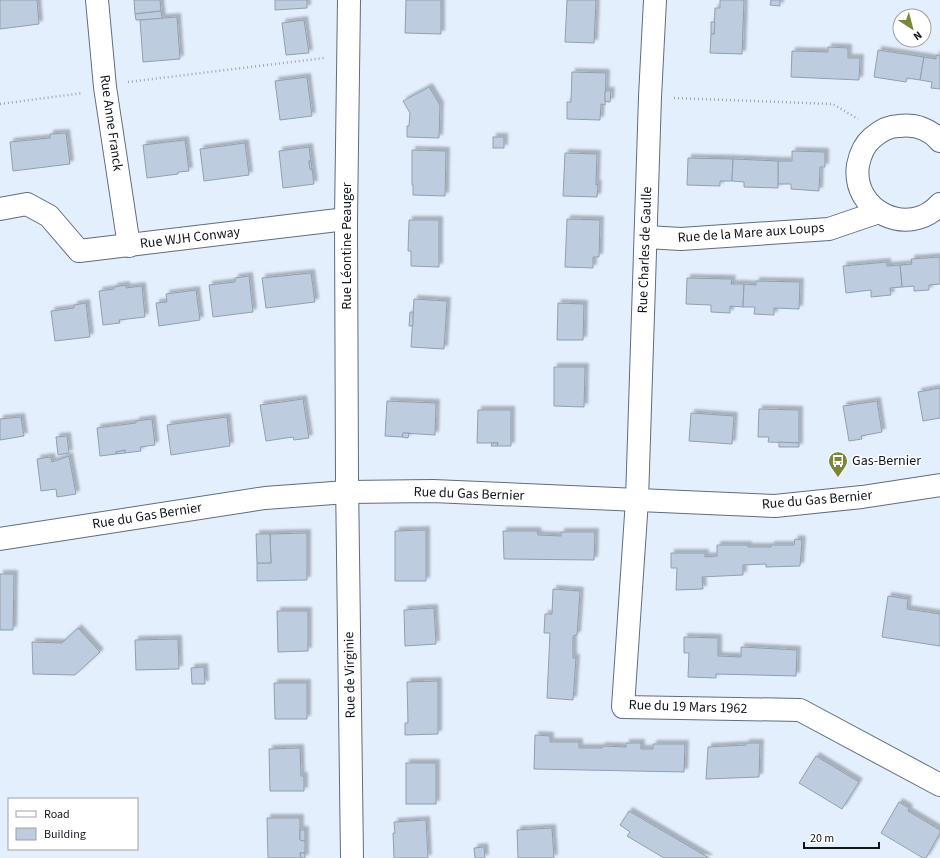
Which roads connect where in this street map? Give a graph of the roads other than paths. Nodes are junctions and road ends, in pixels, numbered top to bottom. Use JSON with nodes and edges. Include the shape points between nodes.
{"nodes":[{"id":1,"x":98,"y":0,"type":"edge"},
{"id":2,"x":349,"y":0,"type":"edge"},
{"id":3,"x":655,"y":0,"type":"edge"},
{"id":4,"x":940,"y":141,"type":"edge"},
{"id":5,"x":940,"y":204,"type":"edge"},
{"id":6,"x":0,"y":209,"type":"edge"},
{"id":7,"x":879,"y":212,"type":"junction"},
{"id":8,"x":346,"y":219,"type":"junction"},
{"id":9,"x":646,"y":237,"type":"junction"},
{"id":10,"x":129,"y":246,"type":"junction"},
{"id":11,"x":940,"y":485,"type":"edge"},
{"id":12,"x":347,"y":492,"type":"junction"},
{"id":13,"x":638,"y":500,"type":"junction"},
{"id":14,"x":0,"y":539,"type":"edge"},
{"id":15,"x":940,"y":785,"type":"edge"},
{"id":16,"x":352,"y":858,"type":"edge"}],
"edges":[{"from":1,"to":10,"type":"street","name":"Rue Anne Franck","via":[[105,87]]},
{"from":2,"to":8,"type":"street","name":"Rue Léontine Peauger"},
{"from":3,"to":9,"type":"street","name":"Rue Charles de Gaulle"},
{"from":4,"to":7,"type":"street","via":[[923,128],[908,125],[893,126],[879,132],[867,143],[860,157],[857,172],[860,188],[867,202]]},
{"from":5,"to":7,"type":"street","via":[[922,217],[908,220],[893,219]]},
{"from":6,"to":10,"type":"street","name":"Rue WJH Conway","via":[[27,204],[49,216],[79,251]]},
{"from":7,"to":9,"type":"street","name":"Rue de la Mare aux Loups","via":[[829,229],[681,239]]},
{"from":8,"to":10,"type":"street","name":"Rue WJH Conway"},
{"from":8,"to":12,"type":"street","name":"Rue Léontine Peauger"},
{"from":9,"to":13,"type":"street","name":"Rue Charles de Gaulle"},
{"from":11,"to":13,"type":"street","name":"Rue du Gas Bernier","via":[[862,497],[775,506]]},
{"from":12,"to":13,"type":"street","name":"Rue du Gas Bernier","via":[[433,491]]},
{"from":12,"to":14,"type":"street","name":"Rue du Gas Bernier","via":[[265,498]]},
{"from":12,"to":16,"type":"street","name":"Rue de Virginie"},
{"from":13,"to":15,"type":"street","name":"Rue du 19 Mars 1962","via":[[623,707],[800,710]]}]}
